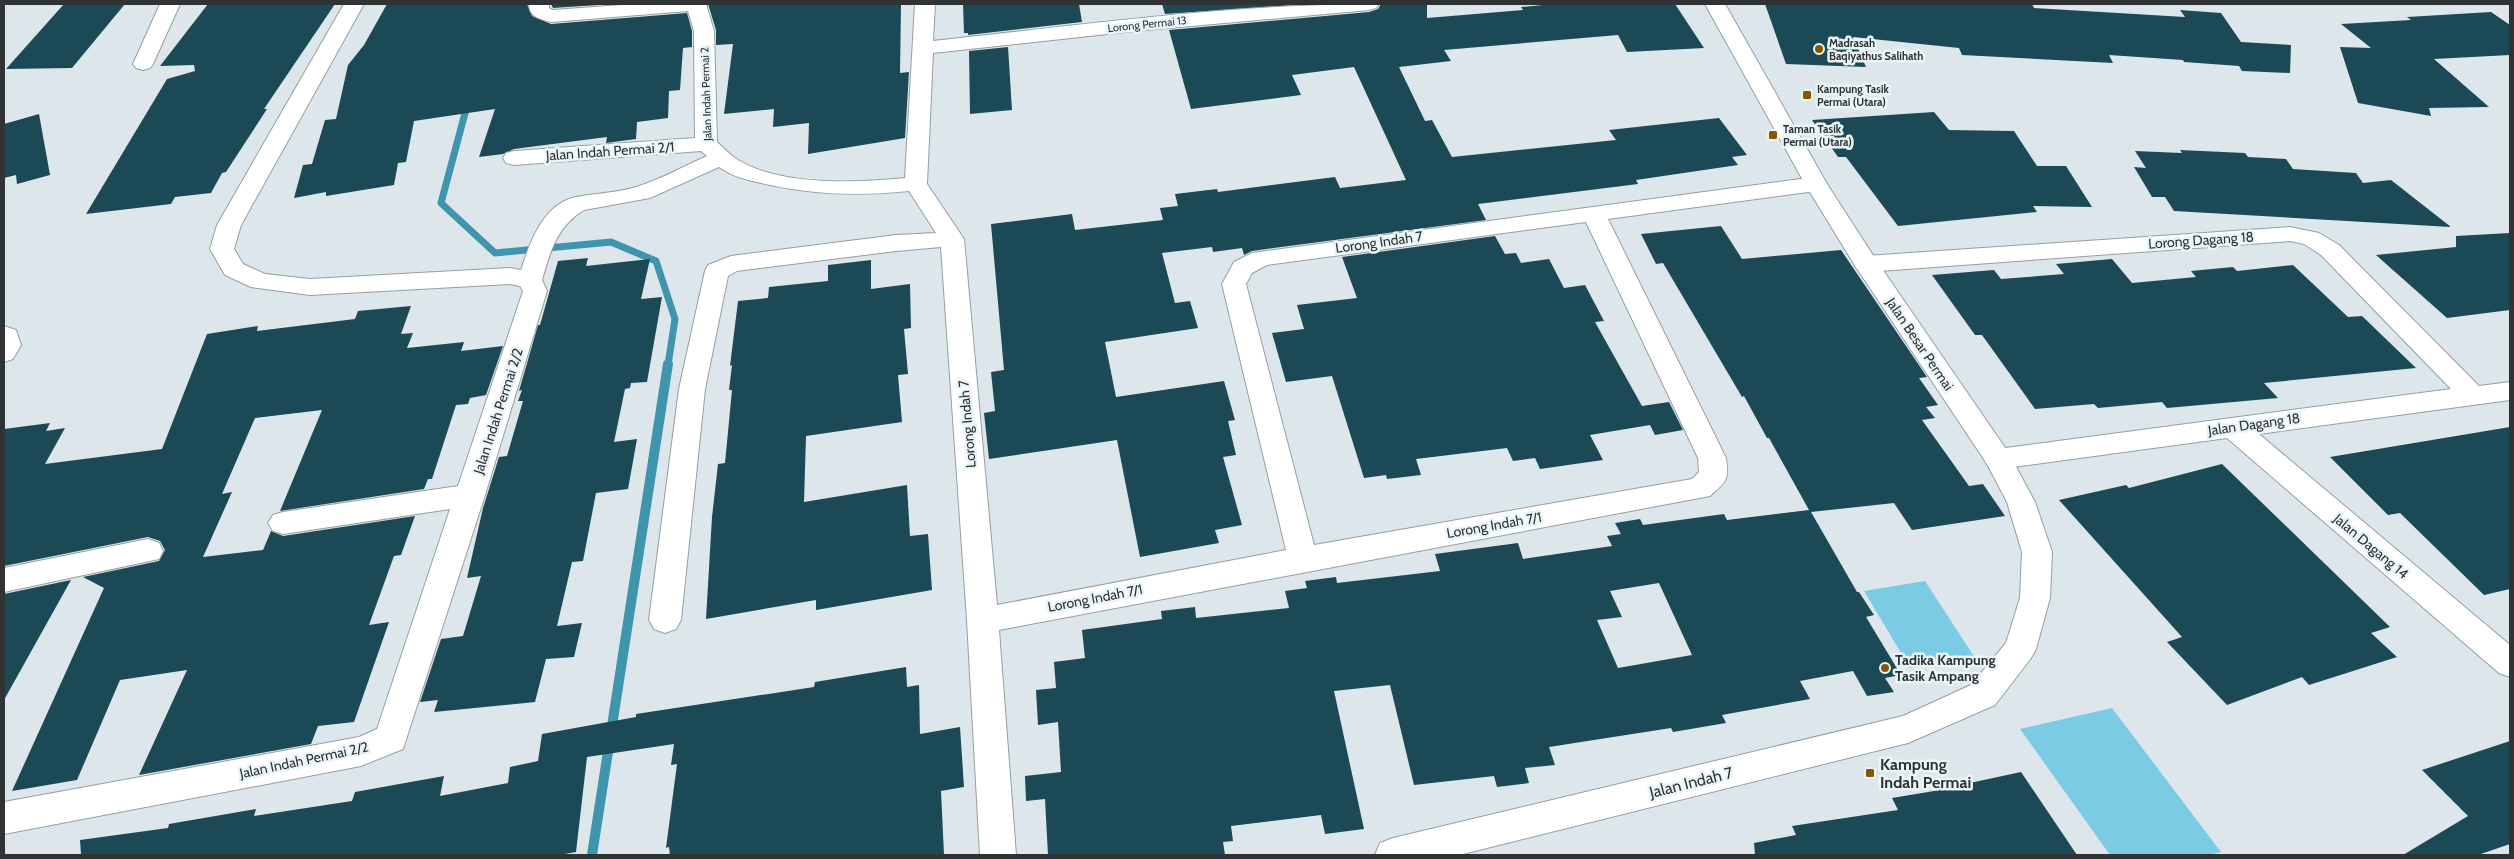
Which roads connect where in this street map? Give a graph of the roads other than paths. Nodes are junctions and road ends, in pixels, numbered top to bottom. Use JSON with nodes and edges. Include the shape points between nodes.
{"nodes":[{"id":1,"x":170,"y":4,"type":"edge"},
{"id":2,"x":354,"y":4,"type":"edge"},
{"id":3,"x":539,"y":4,"type":"edge"},
{"id":4,"x":696,"y":4,"type":"edge"},
{"id":5,"x":925,"y":4,"type":"edge"},
{"id":6,"x":1133,"y":4,"type":"edge"},
{"id":7,"x":1370,"y":4,"type":"edge"},
{"id":8,"x":1715,"y":4,"type":"edge"},
{"id":9,"x":1135,"y":25,"type":"junction"},
{"id":10,"x":924,"y":48,"type":"junction"},
{"id":11,"x":143,"y":64,"type":"dead end"},
{"id":12,"x":713,"y":151,"type":"junction"},
{"id":13,"x":514,"y":158,"type":"dead end"},
{"id":14,"x":916,"y":184,"type":"junction"},
{"id":15,"x":1816,"y":184,"type":"junction"},
{"id":16,"x":1593,"y":213,"type":"junction"},
{"id":17,"x":952,"y":239,"type":"junction"},
{"id":18,"x":538,"y":256,"type":"junction"},
{"id":19,"x":1866,"y":264,"type":"junction"},
{"id":20,"x":4,"y":335,"type":"edge"},
{"id":21,"x":4,"y":353,"type":"edge"},
{"id":22,"x":2510,"y":391,"type":"edge"},
{"id":23,"x":2472,"y":394,"type":"junction"},
{"id":24,"x":2232,"y":427,"type":"junction"},
{"id":25,"x":1998,"y":459,"type":"junction"},
{"id":26,"x":471,"y":495,"type":"junction"},
{"id":27,"x":283,"y":523,"type":"dead end"},
{"id":28,"x":148,"y":552,"type":"dead end"},
{"id":29,"x":1302,"y":559,"type":"junction"},
{"id":30,"x":4,"y":580,"type":"edge"},
{"id":31,"x":665,"y":620,"type":"dead end"},
{"id":32,"x":983,"y":620,"type":"junction"},
{"id":33,"x":2504,"y":653,"type":"edge"},
{"id":34,"x":1984,"y":695,"type":"joint"},
{"id":35,"x":4,"y":818,"type":"edge"},
{"id":36,"x":998,"y":855,"type":"edge"},
{"id":37,"x":1394,"y":855,"type":"edge"}],
"edges":[{"from":1,"to":11,"type":"street"},
{"from":2,"to":18,"type":"street","via":[[229,225],[222,249],[234,269],[260,281],[310,287],[510,276]]},
{"from":3,"to":4,"type":"street","via":[[539,10],[551,16]]},
{"from":4,"to":12,"type":"street","name":"Jalan Indah Permai 2","via":[[704,31]]},
{"from":5,"to":10,"type":"street"},
{"from":6,"to":9,"type":"street"},
{"from":7,"to":9,"type":"street","name":"Lorong Permai 13"},
{"from":8,"to":15,"type":"street","name":"Jalan Besar Permai"},
{"from":9,"to":10,"type":"street","name":"Lorong Permai 13"},
{"from":10,"to":14,"type":"street"},
{"from":12,"to":13,"type":"street","name":"Jalan Indah Permai 2/1"},
{"from":12,"to":14,"type":"street","name":"Jalan Indah Permai 2","via":[[728,164],[752,174],[806,186],[862,189]]},
{"from":12,"to":18,"type":"street","via":[[642,193],[576,204],[560,214]]},
{"from":14,"to":17,"type":"street","name":"Lorong Indah 7"},
{"from":15,"to":16,"type":"street","name":"Lorong Indah 7"},
{"from":15,"to":19,"type":"street","name":"Jalan Besar Permai"},
{"from":16,"to":29,"type":"street","name":"Lorong Indah 7","via":[[1261,258],[1243,268],[1234,284]]},
{"from":16,"to":29,"type":"street","name":"Lorong Indah 7/1","via":[[1712,458],[1714,476],[1700,488]]},
{"from":17,"to":31,"type":"street","via":[[731,264],[717,271],[692,389]]},
{"from":17,"to":32,"type":"street","name":"Lorong Indah 7"},
{"from":18,"to":26,"type":"street","name":"Jalan Indah Permai 2/2","via":[[535,291]]},
{"from":19,"to":23,"type":"street","name":"Lorong Dagang 18","via":[[2290,234],[2311,238],[2330,250]]},
{"from":19,"to":25,"type":"street","name":"Jalan Besar Permai"},
{"from":20,"to":21,"type":"street","via":[[8,345]]},
{"from":22,"to":23,"type":"street","name":"Jalan Dagang 18"},
{"from":23,"to":24,"type":"street","name":"Jalan Dagang 18"},
{"from":24,"to":25,"type":"street","name":"Jalan Dagang 18"},
{"from":24,"to":33,"type":"street","name":"Jalan Dagang 14"},
{"from":25,"to":34,"type":"street","name":"Jalan Besar Permai","via":[[2021,502],[2037,552],[2035,598],[2020,649]]},
{"from":26,"to":27,"type":"street"},
{"from":26,"to":35,"type":"street","name":"Jalan Indah Permai 2/2","via":[[391,739],[361,751]]},
{"from":28,"to":30,"type":"street"},
{"from":29,"to":32,"type":"street","name":"Lorong Indah 7/1"},
{"from":32,"to":36,"type":"street","name":"Lorong Indah 7"},
{"from":34,"to":37,"type":"street","name":"Jalan Indah 7","via":[[1908,729]]}]}
